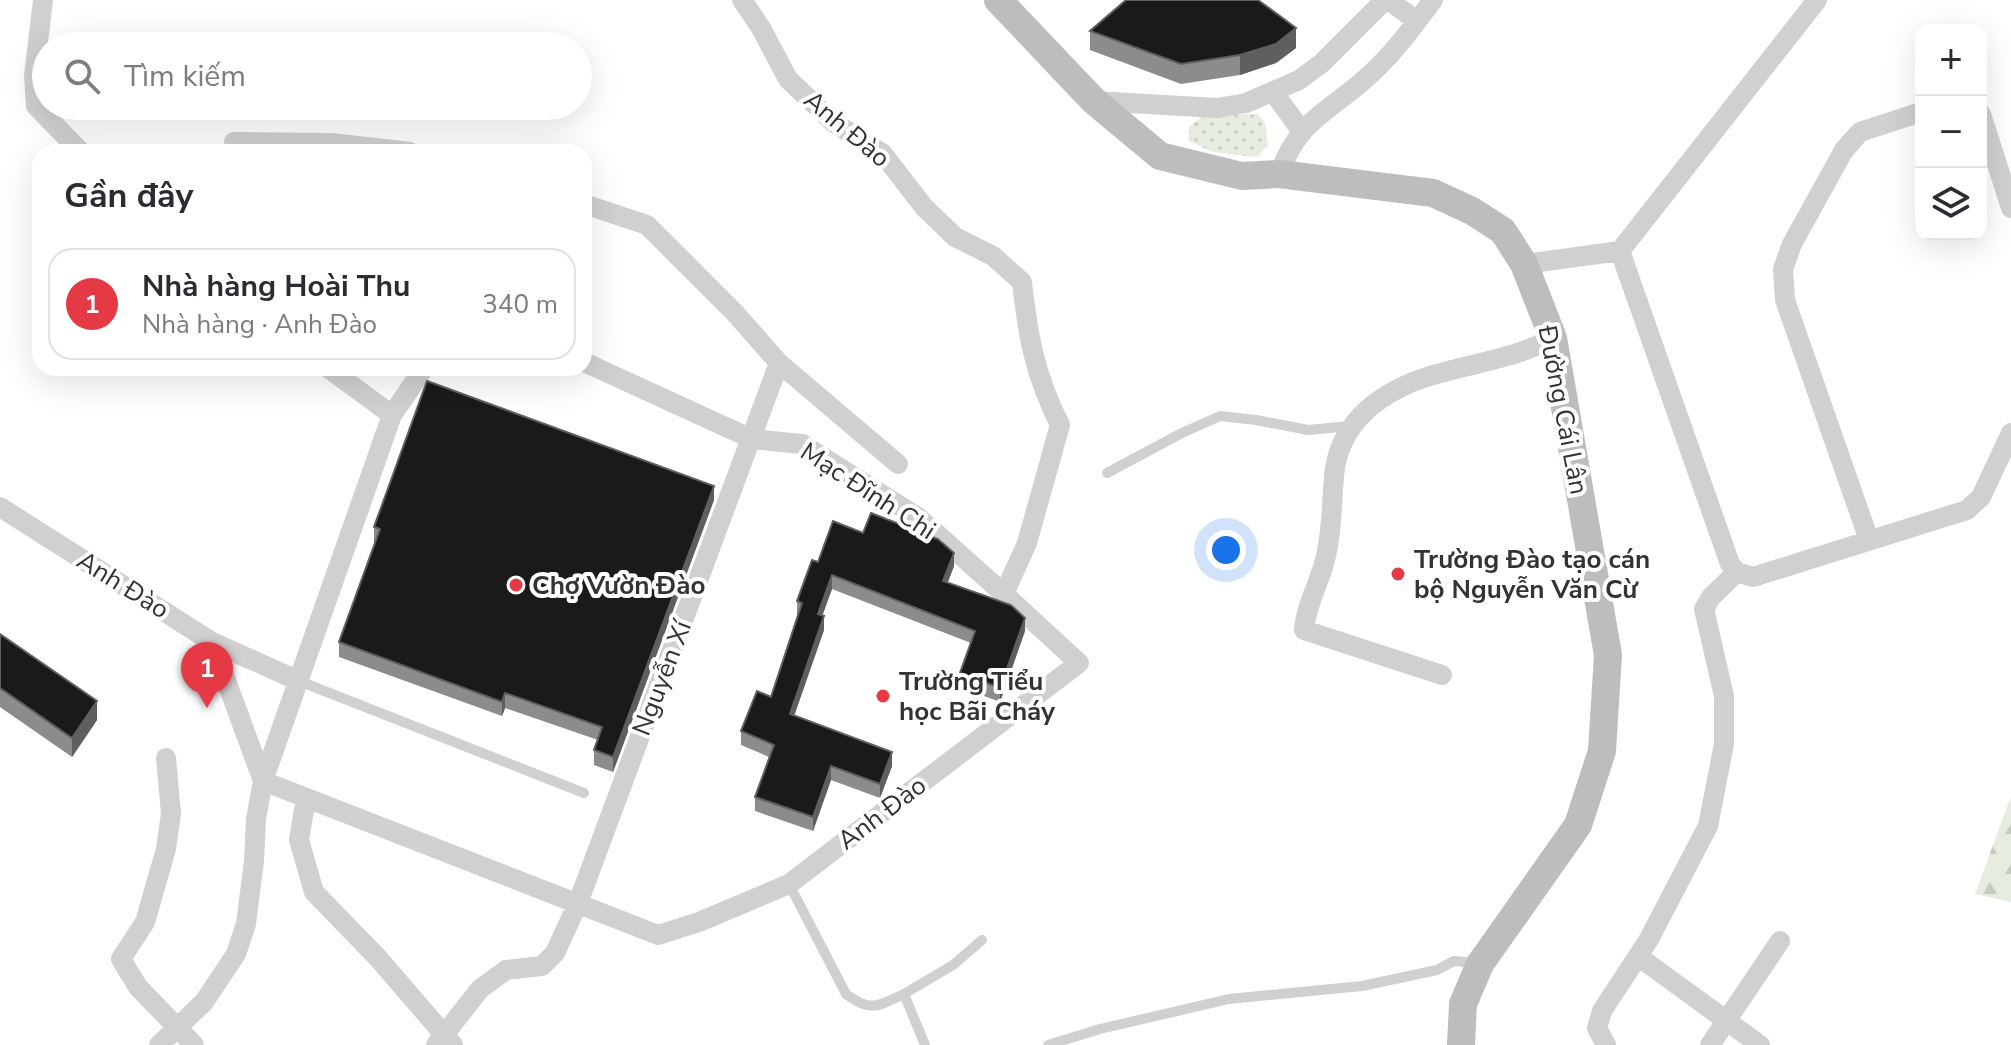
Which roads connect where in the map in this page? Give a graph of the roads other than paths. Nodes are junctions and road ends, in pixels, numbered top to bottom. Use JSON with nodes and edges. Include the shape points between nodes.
{"nodes":[{"id":1,"x":43,"y":0,"type":"edge"},
{"id":2,"x":742,"y":0,"type":"edge"},
{"id":3,"x":998,"y":0,"type":"edge"},
{"id":4,"x":1386,"y":0,"type":"edge"},
{"id":5,"x":1433,"y":0,"type":"edge"},
{"id":6,"x":1817,"y":0,"type":"edge"},
{"id":7,"x":1417,"y":21,"type":"junction"},
{"id":8,"x":39,"y":32,"type":"edge"},
{"id":9,"x":1273,"y":92,"type":"junction"},
{"id":10,"x":1094,"y":101,"type":"junction"},
{"id":11,"x":1915,"y":114,"type":"edge"},
{"id":12,"x":50,"y":120,"type":"edge"},
{"id":13,"x":1301,"y":130,"type":"junction"},
{"id":14,"x":1987,"y":133,"type":"edge"},
{"id":15,"x":234,"y":142,"type":"dead end"},
{"id":16,"x":73,"y":144,"type":"edge"},
{"id":17,"x":244,"y":144,"type":"edge"},
{"id":18,"x":313,"y":144,"type":"edge"},
{"id":19,"x":340,"y":144,"type":"edge"},
{"id":20,"x":1279,"y":174,"type":"junction"},
{"id":21,"x":592,"y":207,"type":"edge"},
{"id":22,"x":2011,"y":208,"type":"edge"},
{"id":23,"x":1620,"y":251,"type":"junction"},
{"id":24,"x":1524,"y":264,"type":"junction"},
{"id":25,"x":1553,"y":338,"type":"junction"},
{"id":26,"x":779,"y":363,"type":"junction"},
{"id":27,"x":592,"y":366,"type":"edge"},
{"id":28,"x":339,"y":376,"type":"edge"},
{"id":29,"x":419,"y":376,"type":"edge"},
{"id":30,"x":392,"y":415,"type":"junction"},
{"id":31,"x":1350,"y":426,"type":"junction"},
{"id":32,"x":2011,"y":433,"type":"edge"},
{"id":33,"x":752,"y":439,"type":"junction"},
{"id":34,"x":898,"y":464,"type":"dead end"},
{"id":35,"x":1107,"y":473,"type":"dead end"},
{"id":36,"x":0,"y":507,"type":"edge"},
{"id":37,"x":1869,"y":540,"type":"junction"},
{"id":38,"x":1737,"y":572,"type":"junction"},
{"id":39,"x":1004,"y":594,"type":"junction"},
{"id":40,"x":212,"y":642,"type":"junction"},
{"id":41,"x":1442,"y":675,"type":"dead end"},
{"id":42,"x":299,"y":681,"type":"junction"},
{"id":43,"x":166,"y":758,"type":"dead end"},
{"id":44,"x":263,"y":781,"type":"junction"},
{"id":45,"x":584,"y":793,"type":"dead end"},
{"id":46,"x":306,"y":798,"type":"junction"},
{"id":47,"x":789,"y":884,"type":"junction"},
{"id":48,"x":578,"y":903,"type":"junction"},
{"id":49,"x":982,"y":940,"type":"dead end"},
{"id":50,"x":1780,"y":941,"type":"dead end"},
{"id":51,"x":1639,"y":957,"type":"junction"},
{"id":52,"x":1480,"y":964,"type":"junction"},
{"id":53,"x":904,"y":994,"type":"junction"},
{"id":54,"x":1726,"y":1021,"type":"junction"},
{"id":55,"x":177,"y":1026,"type":"junction"},
{"id":56,"x":445,"y":1042,"type":"edge"},
{"id":57,"x":159,"y":1045,"type":"edge"},
{"id":58,"x":194,"y":1045,"type":"edge"},
{"id":59,"x":925,"y":1045,"type":"edge"},
{"id":60,"x":1048,"y":1045,"type":"edge"},
{"id":61,"x":1461,"y":1045,"type":"edge"},
{"id":62,"x":1606,"y":1045,"type":"edge"},
{"id":63,"x":1710,"y":1045,"type":"edge"},
{"id":64,"x":1760,"y":1045,"type":"edge"}],
"edges":[{"from":1,"to":8,"type":"street"},
{"from":2,"to":39,"type":"street","name":"Anh Đào","via":[[788,79],[833,122],[883,154],[955,237],[993,256],[1022,282],[1035,364],[1060,425],[1027,543]]},
{"from":3,"to":10,"type":"main road","name":"Đường Cái Lân"},
{"from":4,"to":7,"type":"street"},
{"from":4,"to":9,"type":"street","via":[[1322,63]]},
{"from":5,"to":7,"type":"street"},
{"from":6,"to":23,"type":"street"},
{"from":7,"to":13,"type":"street","via":[[1364,80]]},
{"from":9,"to":10,"type":"street","via":[[1217,108]]},
{"from":9,"to":13,"type":"street"},
{"from":10,"to":20,"type":"main road","name":"Đường Cái Lân","via":[[1160,156],[1242,176]]},
{"from":11,"to":37,"type":"street","via":[[1860,132],[1844,150],[1783,269],[1785,300]]},
{"from":12,"to":16,"type":"street"},
{"from":13,"to":20,"type":"street"},
{"from":14,"to":22,"type":"street"},
{"from":15,"to":17,"type":"street"},
{"from":18,"to":19,"type":"street"},
{"from":20,"to":24,"type":"main road","name":"Đường Cái Lân","via":[[1433,193],[1503,231]]},
{"from":21,"to":26,"type":"street","via":[[647,225]]},
{"from":23,"to":24,"type":"street"},
{"from":23,"to":38,"type":"street"},
{"from":24,"to":25,"type":"main road","name":"Đường Cái Lân"},
{"from":25,"to":31,"type":"street","via":[[1528,352],[1429,376],[1383,395]]},
{"from":25,"to":52,"type":"main road","name":"Đường Cái Lân","via":[[1608,655],[1602,751],[1578,825]]},
{"from":26,"to":33,"type":"street","name":"Nguyễn Xí"},
{"from":26,"to":34,"type":"street"},
{"from":27,"to":33,"type":"street","name":"Mạc Đĩnh Chi"},
{"from":28,"to":30,"type":"street"},
{"from":29,"to":30,"type":"street"},
{"from":30,"to":42,"type":"street"},
{"from":31,"to":35,"type":"lane","via":[[1308,430],[1220,416]]},
{"from":31,"to":41,"type":"street","via":[[1335,466],[1326,560],[1304,630]]},
{"from":32,"to":37,"type":"street","via":[[1981,497],[1967,510]]},
{"from":33,"to":39,"type":"street","name":"Mạc Đĩnh Chi","via":[[802,444],[919,518]]},
{"from":33,"to":48,"type":"street","name":"Nguyễn Xí"},
{"from":36,"to":40,"type":"street","name":"Anh Đào"},
{"from":37,"to":38,"type":"street","via":[[1753,577]]},
{"from":38,"to":51,"type":"street","via":[[1704,609],[1724,696],[1724,744],[1708,826]]},
{"from":39,"to":47,"type":"street","name":"Anh Đào","via":[[1079,663]]},
{"from":40,"to":42,"type":"street","name":"Anh Đào"},
{"from":40,"to":44,"type":"street"},
{"from":42,"to":44,"type":"street"},
{"from":42,"to":45,"type":"lane"},
{"from":43,"to":55,"type":"street","via":[[171,814],[166,849],[145,922],[121,959],[138,987]]},
{"from":44,"to":46,"type":"street","name":"Anh Đào"},
{"from":44,"to":55,"type":"street","via":[[246,924],[236,954],[204,1002]]},
{"from":46,"to":48,"type":"street","name":"Anh Đào"},
{"from":46,"to":56,"type":"street","via":[[299,840],[314,892],[378,958]]},
{"from":47,"to":48,"type":"street","name":"Anh Đào","via":[[658,935]]},
{"from":47,"to":53,"type":"lane","via":[[846,994],[875,1007]]},
{"from":48,"to":56,"type":"street","name":"Nguyễn Xí","via":[[555,953],[542,966],[506,970],[480,989]]},
{"from":49,"to":53,"type":"lane","via":[[953,965]]},
{"from":50,"to":54,"type":"street"},
{"from":51,"to":54,"type":"street"},
{"from":51,"to":62,"type":"street","via":[[1602,1011],[1597,1028]]},
{"from":52,"to":60,"type":"lane","via":[[1454,961],[1437,970],[1362,986],[1229,999]]},
{"from":52,"to":61,"type":"main road","name":"Đường Cái Lân","via":[[1463,1004]]},
{"from":53,"to":59,"type":"lane"},
{"from":54,"to":63,"type":"street"},
{"from":54,"to":64,"type":"street"},
{"from":55,"to":57,"type":"street"},
{"from":55,"to":58,"type":"street"}]}
